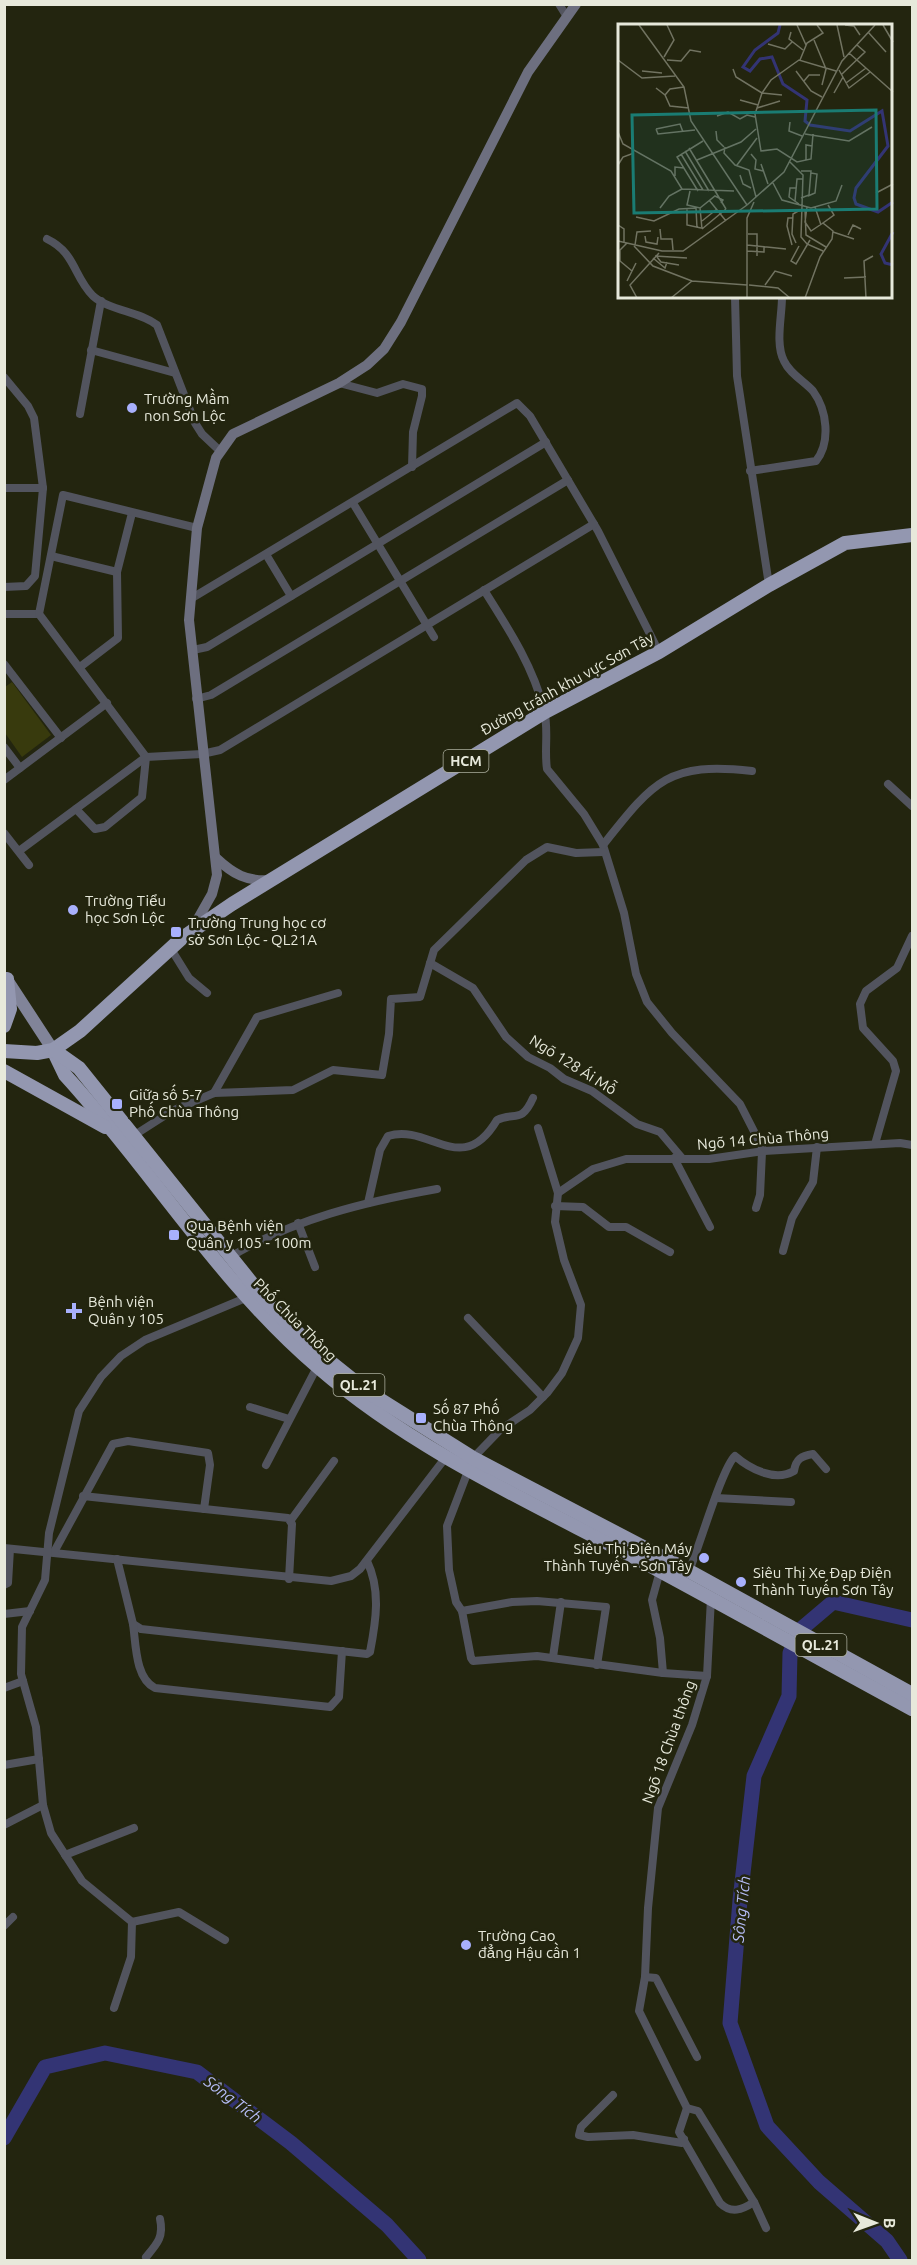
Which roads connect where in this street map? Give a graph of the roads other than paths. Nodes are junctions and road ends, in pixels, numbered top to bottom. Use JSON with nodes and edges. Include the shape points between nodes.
{"nodes":[{"id":1,"x":559,"y":4,"type":"edge"},
{"id":2,"x":576,"y":4,"type":"edge"},
{"id":3,"x":567,"y":17,"type":"junction"},
{"id":4,"x":47,"y":239,"type":"dead end"},
{"id":5,"x":735,"y":298,"type":"edge"},
{"id":6,"x":782,"y":298,"type":"edge"},
{"id":7,"x":101,"y":302,"type":"junction"},
{"id":8,"x":91,"y":350,"type":"junction"},
{"id":9,"x":175,"y":373,"type":"junction"},
{"id":10,"x":4,"y":377,"type":"edge"},
{"id":11,"x":339,"y":383,"type":"junction"},
{"id":12,"x":80,"y":414,"type":"dead end"},
{"id":13,"x":546,"y":442,"type":"junction"},
{"id":14,"x":220,"y":451,"type":"junction"},
{"id":15,"x":412,"y":467,"type":"junction"},
{"id":16,"x":750,"y":471,"type":"junction"},
{"id":17,"x":568,"y":480,"type":"junction"},
{"id":18,"x":4,"y":488,"type":"edge"},
{"id":19,"x":43,"y":488,"type":"junction"},
{"id":20,"x":352,"y":503,"type":"junction"},
{"id":21,"x":132,"y":513,"type":"junction"},
{"id":22,"x":594,"y":524,"type":"junction"},
{"id":23,"x":197,"y":528,"type":"junction"},
{"id":24,"x":912,"y":535,"type":"edge"},
{"id":25,"x":377,"y":544,"type":"junction"},
{"id":26,"x":51,"y":556,"type":"junction"},
{"id":27,"x":267,"y":556,"type":"junction"},
{"id":28,"x":117,"y":572,"type":"junction"},
{"id":29,"x":400,"y":581,"type":"junction"},
{"id":30,"x":769,"y":585,"type":"junction"},
{"id":31,"x":4,"y":587,"type":"edge"},
{"id":32,"x":484,"y":590,"type":"junction"},
{"id":33,"x":291,"y":596,"type":"junction"},
{"id":34,"x":192,"y":598,"type":"junction"},
{"id":35,"x":4,"y":614,"type":"edge"},
{"id":36,"x":39,"y":614,"type":"junction"},
{"id":37,"x":427,"y":625,"type":"junction"},
{"id":38,"x":434,"y":637,"type":"dead end"},
{"id":39,"x":193,"y":650,"type":"junction"},
{"id":40,"x":659,"y":652,"type":"junction"},
{"id":41,"x":4,"y":664,"type":"edge"},
{"id":42,"x":80,"y":668,"type":"junction"},
{"id":43,"x":196,"y":699,"type":"junction"},
{"id":44,"x":107,"y":703,"type":"junction"},
{"id":45,"x":545,"y":712,"type":"junction"},
{"id":46,"x":61,"y":738,"type":"junction"},
{"id":47,"x":4,"y":747,"type":"edge"},
{"id":48,"x":202,"y":754,"type":"junction"},
{"id":49,"x":146,"y":757,"type":"junction"},
{"id":50,"x":20,"y":768,"type":"junction"},
{"id":51,"x":752,"y":771,"type":"dead end"},
{"id":52,"x":4,"y":780,"type":"edge"},
{"id":53,"x":888,"y":784,"type":"dead end"},
{"id":54,"x":912,"y":806,"type":"edge"},
{"id":55,"x":76,"y":809,"type":"junction"},
{"id":56,"x":4,"y":833,"type":"edge"},
{"id":57,"x":603,"y":849,"type":"junction"},
{"id":58,"x":19,"y":851,"type":"junction"},
{"id":59,"x":216,"y":857,"type":"junction"},
{"id":60,"x":29,"y":865,"type":"dead end"},
{"id":61,"x":271,"y":880,"type":"junction"},
{"id":62,"x":190,"y":933,"type":"junction"},
{"id":63,"x":912,"y":936,"type":"edge"},
{"id":64,"x":171,"y":949,"type":"junction"},
{"id":65,"x":430,"y":963,"type":"junction"},
{"id":66,"x":6,"y":977,"type":"edge"},
{"id":67,"x":207,"y":993,"type":"dead end"},
{"id":68,"x":338,"y":993,"type":"dead end"},
{"id":69,"x":4,"y":1026,"type":"edge"},
{"id":70,"x":53,"y":1050,"type":"junction"},
{"id":71,"x":4,"y":1051,"type":"edge"},
{"id":72,"x":4,"y":1071,"type":"edge"},
{"id":73,"x":214,"y":1093,"type":"junction"},
{"id":74,"x":533,"y":1098,"type":"dead end"},
{"id":75,"x":538,"y":1128,"type":"dead end"},
{"id":76,"x":115,"y":1134,"type":"junction"},
{"id":77,"x":134,"y":1144,"type":"junction"},
{"id":78,"x":875,"y":1144,"type":"junction"},
{"id":79,"x":912,"y":1145,"type":"edge"},
{"id":80,"x":817,"y":1148,"type":"junction"},
{"id":81,"x":763,"y":1152,"type":"junction"},
{"id":82,"x":678,"y":1158,"type":"junction"},
{"id":83,"x":436,"y":1190,"type":"dead end"},
{"id":84,"x":558,"y":1193,"type":"junction"},
{"id":85,"x":368,"y":1203,"type":"junction"},
{"id":86,"x":555,"y":1206,"type":"junction"},
{"id":87,"x":756,"y":1208,"type":"dead end"},
{"id":88,"x":298,"y":1223,"type":"junction"},
{"id":89,"x":710,"y":1227,"type":"dead end"},
{"id":90,"x":783,"y":1251,"type":"dead end"},
{"id":91,"x":670,"y":1252,"type":"dead end"},
{"id":92,"x":230,"y":1257,"type":"junction"},
{"id":93,"x":315,"y":1267,"type":"dead end"},
{"id":94,"x":253,"y":1295,"type":"junction"},
{"id":95,"x":468,"y":1318,"type":"dead end"},
{"id":96,"x":317,"y":1367,"type":"junction"},
{"id":97,"x":364,"y":1396,"type":"junction"},
{"id":98,"x":543,"y":1397,"type":"junction"},
{"id":99,"x":250,"y":1407,"type":"dead end"},
{"id":100,"x":289,"y":1419,"type":"junction"},
{"id":101,"x":446,"y":1457,"type":"junction"},
{"id":102,"x":334,"y":1461,"type":"dead end"},
{"id":103,"x":470,"y":1463,"type":"junction"},
{"id":104,"x":266,"y":1465,"type":"dead end"},
{"id":105,"x":826,"y":1469,"type":"dead end"},
{"id":106,"x":83,"y":1496,"type":"junction"},
{"id":107,"x":716,"y":1498,"type":"junction"},
{"id":108,"x":791,"y":1502,"type":"dead end"},
{"id":109,"x":204,"y":1509,"type":"junction"},
{"id":110,"x":291,"y":1520,"type":"junction"},
{"id":111,"x":8,"y":1548,"type":"edge"},
{"id":112,"x":51,"y":1552,"type":"junction"},
{"id":113,"x":117,"y":1559,"type":"junction"},
{"id":114,"x":367,"y":1561,"type":"junction"},
{"id":115,"x":660,"y":1571,"type":"junction"},
{"id":116,"x":689,"y":1571,"type":"junction"},
{"id":117,"x":289,"y":1579,"type":"junction"},
{"id":118,"x":4,"y":1585,"type":"edge"},
{"id":119,"x":713,"y":1593,"type":"junction"},
{"id":120,"x":561,"y":1602,"type":"junction"},
{"id":121,"x":30,"y":1611,"type":"junction"},
{"id":122,"x":462,"y":1611,"type":"junction"},
{"id":123,"x":4,"y":1614,"type":"edge"},
{"id":124,"x":133,"y":1624,"type":"junction"},
{"id":125,"x":342,"y":1651,"type":"junction"},
{"id":126,"x":553,"y":1657,"type":"junction"},
{"id":127,"x":597,"y":1665,"type":"junction"},
{"id":128,"x":663,"y":1673,"type":"junction"},
{"id":129,"x":706,"y":1676,"type":"junction"},
{"id":130,"x":23,"y":1681,"type":"junction"},
{"id":131,"x":883,"y":1685,"type":"junction"},
{"id":132,"x":4,"y":1688,"type":"edge"},
{"id":133,"x":912,"y":1694,"type":"edge"},
{"id":134,"x":912,"y":1709,"type":"edge"},
{"id":135,"x":39,"y":1759,"type":"junction"},
{"id":136,"x":4,"y":1765,"type":"edge"},
{"id":137,"x":43,"y":1805,"type":"junction"},
{"id":138,"x":4,"y":1824,"type":"edge"},
{"id":139,"x":134,"y":1828,"type":"dead end"},
{"id":140,"x":65,"y":1855,"type":"junction"},
{"id":141,"x":13,"y":1917,"type":"dead end"},
{"id":142,"x":132,"y":1922,"type":"junction"},
{"id":143,"x":4,"y":1926,"type":"edge"},
{"id":144,"x":225,"y":1940,"type":"dead end"},
{"id":145,"x":645,"y":1977,"type":"junction"},
{"id":146,"x":114,"y":2007,"type":"dead end"},
{"id":147,"x":697,"y":2057,"type":"dead end"},
{"id":148,"x":613,"y":2095,"type":"dead end"},
{"id":149,"x":687,"y":2108,"type":"junction"},
{"id":150,"x":684,"y":2139,"type":"junction"},
{"id":151,"x":754,"y":2202,"type":"junction"},
{"id":152,"x":160,"y":2219,"type":"dead end"},
{"id":153,"x":766,"y":2228,"type":"dead end"},
{"id":154,"x":146,"y":2256,"type":"edge"}],
"edges":[{"from":1,"to":3,"type":"street"},
{"from":2,"to":3,"type":"street"},
{"from":3,"to":11,"type":"street","via":[[528,72],[401,322],[384,349]]},
{"from":4,"to":7,"type":"street","via":[[69,255],[85,286]]},
{"from":5,"to":16,"type":"street","via":[[737,376]]},
{"from":6,"to":16,"type":"street","via":[[783,360],[817,399],[825,438],[816,460]]},
{"from":7,"to":8,"type":"street"},
{"from":7,"to":9,"type":"street","via":[[136,313],[157,325]]},
{"from":8,"to":9,"type":"street"},
{"from":8,"to":12,"type":"street"},
{"from":9,"to":14,"type":"street","via":[[195,423]]},
{"from":10,"to":19,"type":"street","via":[[34,418]]},
{"from":11,"to":14,"type":"street","via":[[233,434]]},
{"from":11,"to":15,"type":"street","via":[[377,393],[403,384],[422,388],[413,432]]},
{"from":13,"to":15,"type":"street","via":[[517,403]]},
{"from":13,"to":17,"type":"street"},
{"from":13,"to":25,"type":"street"},
{"from":14,"to":23,"type":"street"},
{"from":15,"to":20,"type":"street"},
{"from":16,"to":30,"type":"street"},
{"from":17,"to":22,"type":"street"},
{"from":17,"to":29,"type":"street"},
{"from":18,"to":19,"type":"street"},
{"from":19,"to":31,"type":"street","via":[[35,576],[26,586]]},
{"from":20,"to":25,"type":"street"},
{"from":20,"to":27,"type":"street"},
{"from":21,"to":23,"type":"street"},
{"from":21,"to":26,"type":"street","via":[[63,495]]},
{"from":21,"to":28,"type":"street"},
{"from":22,"to":32,"type":"street"},
{"from":22,"to":40,"type":"street"},
{"from":23,"to":34,"type":"street"},
{"from":24,"to":30,"type":"highway","name":"Đường tránh khu vực Sơn Tây","number":"HCM","via":[[845,543]]},
{"from":25,"to":29,"type":"street"},
{"from":25,"to":33,"type":"street"},
{"from":26,"to":28,"type":"street"},
{"from":26,"to":36,"type":"street"},
{"from":27,"to":33,"type":"street"},
{"from":27,"to":34,"type":"street"},
{"from":28,"to":42,"type":"street","via":[[118,638]]},
{"from":29,"to":37,"type":"street"},
{"from":29,"to":43,"type":"street","via":[[211,695]]},
{"from":30,"to":40,"type":"highway","name":"Đường tránh khu vực Sơn Tây","number":"HCM"},
{"from":32,"to":37,"type":"street"},
{"from":32,"to":45,"type":"street","via":[[520,647]]},
{"from":33,"to":39,"type":"street","via":[[207,647]]},
{"from":34,"to":39,"type":"street","via":[[189,620]]},
{"from":35,"to":36,"type":"street"},
{"from":36,"to":42,"type":"street"},
{"from":37,"to":38,"type":"street"},
{"from":37,"to":48,"type":"street","via":[[220,750]]},
{"from":39,"to":43,"type":"street"},
{"from":40,"to":45,"type":"highway","name":"Đường tránh khu vực Sơn Tây","number":"HCM"},
{"from":41,"to":46,"type":"street"},
{"from":42,"to":44,"type":"street"},
{"from":43,"to":48,"type":"street"},
{"from":44,"to":46,"type":"street"},
{"from":44,"to":49,"type":"street"},
{"from":45,"to":57,"type":"street","via":[[547,769],[584,814]]},
{"from":45,"to":61,"type":"highway","name":"Đường tránh khu vực Sơn Tây","number":"HCM"},
{"from":46,"to":50,"type":"street"},
{"from":47,"to":50,"type":"street"},
{"from":48,"to":49,"type":"street"},
{"from":48,"to":59,"type":"street"},
{"from":49,"to":55,"type":"street"},
{"from":49,"to":55,"type":"street","via":[[142,797],[105,827],[95,828]]},
{"from":50,"to":52,"type":"street"},
{"from":51,"to":57,"type":"street","via":[[702,767],[666,779],[641,800]]},
{"from":53,"to":54,"type":"street"},
{"from":55,"to":58,"type":"street"},
{"from":56,"to":58,"type":"street"},
{"from":57,"to":65,"type":"street","via":[[576,853],[550,846],[526,860],[434,950]]},
{"from":57,"to":81,"type":"street","via":[[647,1002],[740,1104]]},
{"from":58,"to":60,"type":"street"},
{"from":59,"to":61,"type":"street","via":[[241,877]]},
{"from":59,"to":62,"type":"street","via":[[215,885]]},
{"from":61,"to":62,"type":"highway","name":"Đường tránh khu vực Sơn Tây","number":"HCM"},
{"from":62,"to":64,"type":"highway","name":"Đường tránh khu vực Sơn Tây","number":"HCM"},
{"from":63,"to":78,"type":"street","via":[[897,968],[870,987],[860,1004],[863,1028],[893,1061],[896,1071]]},
{"from":64,"to":67,"type":"street","via":[[189,978]]},
{"from":64,"to":70,"type":"highway","name":"Đường tránh khu vực Sơn Tây","number":"HCM","via":[[80,1031]]},
{"from":65,"to":73,"type":"street","via":[[420,997],[391,999],[382,1076],[333,1070],[294,1090]]},
{"from":65,"to":82,"type":"street","name":"Ngõ 128 Ái Mỗ","via":[[473,988],[506,1037],[528,1057],[592,1091],[637,1124],[660,1132]]},
{"from":66,"to":69,"type":"highway","via":[[10,1009]]},
{"from":66,"to":70,"type":"main road"},
{"from":68,"to":73,"type":"street","via":[[257,1017]]},
{"from":70,"to":71,"type":"highway"},
{"from":70,"to":76,"type":"highway","name":"Phố Chùa Thông","number":"QL.21","via":[[65,1075]]},
{"from":70,"to":77,"type":"highway","name":"Phố Chùa Thông","number":"QL.21","via":[[80,1068]]},
{"from":72,"to":76,"type":"highway"},
{"from":73,"to":77,"type":"street","via":[[172,1111]]},
{"from":74,"to":85,"type":"street","via":[[528,1110],[514,1118],[497,1120],[476,1145],[461,1148],[388,1136],[380,1150]]},
{"from":75,"to":84,"type":"street"},
{"from":76,"to":77,"type":"highway","name":"Phố Chùa Thông","number":"QL.21"},
{"from":77,"to":92,"type":"highway","name":"Phố Chùa Thông","number":"QL.21"},
{"from":77,"to":94,"type":"highway","name":"Phố Chùa Thông","number":"QL.21"},
{"from":78,"to":79,"type":"street","name":"Ngõ 14 Chùa Thông"},
{"from":78,"to":80,"type":"street","name":"Ngõ 14 Chùa Thông"},
{"from":80,"to":81,"type":"street","name":"Ngõ 14 Chùa Thông"},
{"from":80,"to":90,"type":"street","via":[[813,1182],[792,1218]]},
{"from":81,"to":82,"type":"street","name":"Ngõ 14 Chùa Thông","via":[[709,1159]]},
{"from":81,"to":87,"type":"street"},
{"from":82,"to":84,"type":"street","name":"Ngõ 14 Chùa Thông","via":[[648,1157],[609,1163]]},
{"from":82,"to":89,"type":"street","name":"Ngõ 128 Ái Mỗ"},
{"from":83,"to":85,"type":"street"},
{"from":84,"to":86,"type":"street"},
{"from":85,"to":88,"type":"street"},
{"from":86,"to":91,"type":"street","via":[[583,1207],[609,1227],[626,1227]]},
{"from":86,"to":98,"type":"street","via":[[558,1237],[578,1292],[580,1321],[572,1354]]},
{"from":88,"to":92,"type":"street"},
{"from":88,"to":93,"type":"street"},
{"from":92,"to":94,"type":"highway","name":"Phố Chùa Thông","number":"QL.21"},
{"from":94,"to":96,"type":"highway","name":"Phố Chùa Thông","number":"QL.21"},
{"from":94,"to":97,"type":"highway","name":"Phố Chùa Thông","number":"QL.21"},
{"from":94,"to":112,"type":"street","via":[[146,1340],[121,1356],[101,1377],[79,1411],[49,1533]]},
{"from":95,"to":98,"type":"street"},
{"from":96,"to":97,"type":"highway","name":"Phố Chùa Thông","number":"QL.21"},
{"from":96,"to":100,"type":"street"},
{"from":97,"to":101,"type":"highway","name":"Phố Chùa Thông","number":"QL.21"},
{"from":97,"to":103,"type":"highway","name":"Phố Chùa Thông","number":"QL.21"},
{"from":98,"to":103,"type":"street","via":[[500,1430]]},
{"from":99,"to":100,"type":"street"},
{"from":100,"to":104,"type":"street"},
{"from":101,"to":103,"type":"highway","name":"Phố Chùa Thông","number":"QL.21"},
{"from":101,"to":114,"type":"street"},
{"from":102,"to":110,"type":"street"},
{"from":103,"to":115,"type":"highway","name":"Phố Chùa Thông","number":"QL.21"},
{"from":103,"to":116,"type":"highway","name":"Phố Chùa Thông","number":"QL.21"},
{"from":103,"to":122,"type":"street","via":[[447,1526],[449,1570]]},
{"from":105,"to":107,"type":"street","via":[[813,1454],[803,1455],[794,1471],[784,1474],[760,1472],[735,1456],[724,1471]]},
{"from":106,"to":109,"type":"street"},
{"from":106,"to":109,"type":"street","via":[[108,1448],[128,1441],[208,1453]]},
{"from":106,"to":112,"type":"street"},
{"from":107,"to":108,"type":"street"},
{"from":107,"to":116,"type":"street"},
{"from":109,"to":110,"type":"street"},
{"from":110,"to":117,"type":"street"},
{"from":111,"to":112,"type":"street"},
{"from":111,"to":118,"type":"street","via":[[8,1583]]},
{"from":112,"to":113,"type":"street"},
{"from":112,"to":121,"type":"street","via":[[45,1580]]},
{"from":113,"to":117,"type":"street"},
{"from":113,"to":124,"type":"street"},
{"from":114,"to":117,"type":"street","via":[[351,1576],[331,1581]]},
{"from":114,"to":125,"type":"street","via":[[376,1585],[370,1652]]},
{"from":115,"to":119,"type":"highway","name":"Phố Chùa Thông","number":"QL.21"},
{"from":115,"to":128,"type":"street","via":[[652,1600]]},
{"from":116,"to":119,"type":"highway","name":"Phố Chùa Thông","number":"QL.21"},
{"from":119,"to":129,"type":"street","name":"Ngõ 18 Chùa thông"},
{"from":119,"to":131,"type":"highway","name":"Phố Chùa Thông","number":"QL.21"},
{"from":120,"to":122,"type":"street","via":[[512,1602]]},
{"from":120,"to":126,"type":"street"},
{"from":120,"to":127,"type":"street","via":[[606,1607]]},
{"from":121,"to":123,"type":"street"},
{"from":121,"to":130,"type":"street","via":[[22,1627]]},
{"from":122,"to":126,"type":"street","via":[[473,1661]]},
{"from":124,"to":125,"type":"street","via":[[141,1629]]},
{"from":124,"to":125,"type":"street","via":[[141,1672],[155,1688],[330,1707],[339,1697]]},
{"from":126,"to":127,"type":"street"},
{"from":127,"to":128,"type":"street"},
{"from":128,"to":129,"type":"street"},
{"from":129,"to":145,"type":"street","name":"Ngõ 18 Chùa thông","via":[[692,1725],[658,1808]]},
{"from":130,"to":132,"type":"street"},
{"from":130,"to":135,"type":"street","via":[[36,1727]]},
{"from":131,"to":133,"type":"highway","name":"Phố Chùa Thông","number":"QL.21"},
{"from":131,"to":134,"type":"highway","name":"Phố Chùa Thông","number":"QL.21"},
{"from":135,"to":136,"type":"street"},
{"from":135,"to":137,"type":"street"},
{"from":137,"to":138,"type":"street"},
{"from":137,"to":140,"type":"street","via":[[51,1833]]},
{"from":139,"to":140,"type":"street"},
{"from":140,"to":142,"type":"street","via":[[82,1881]]},
{"from":141,"to":143,"type":"street"},
{"from":142,"to":144,"type":"street","via":[[178,1912]]},
{"from":142,"to":146,"type":"street","via":[[131,1957]]},
{"from":145,"to":147,"type":"street","via":[[656,1978]]},
{"from":145,"to":149,"type":"street","name":"Ngõ 18 Chùa thông","via":[[639,2011]]},
{"from":148,"to":150,"type":"street","via":[[579,2135],[633,2135],[682,2144]]},
{"from":149,"to":150,"type":"street","via":[[680,2132]]},
{"from":149,"to":151,"type":"street","name":"Ngõ 18 Chùa thông","via":[[698,2111]]},
{"from":150,"to":151,"type":"street","via":[[723,2206],[736,2210]]},
{"from":151,"to":153,"type":"street","name":"Ngõ 18 Chùa thông"},
{"from":152,"to":154,"type":"street","via":[[163,2231],[159,2242]]}]}
